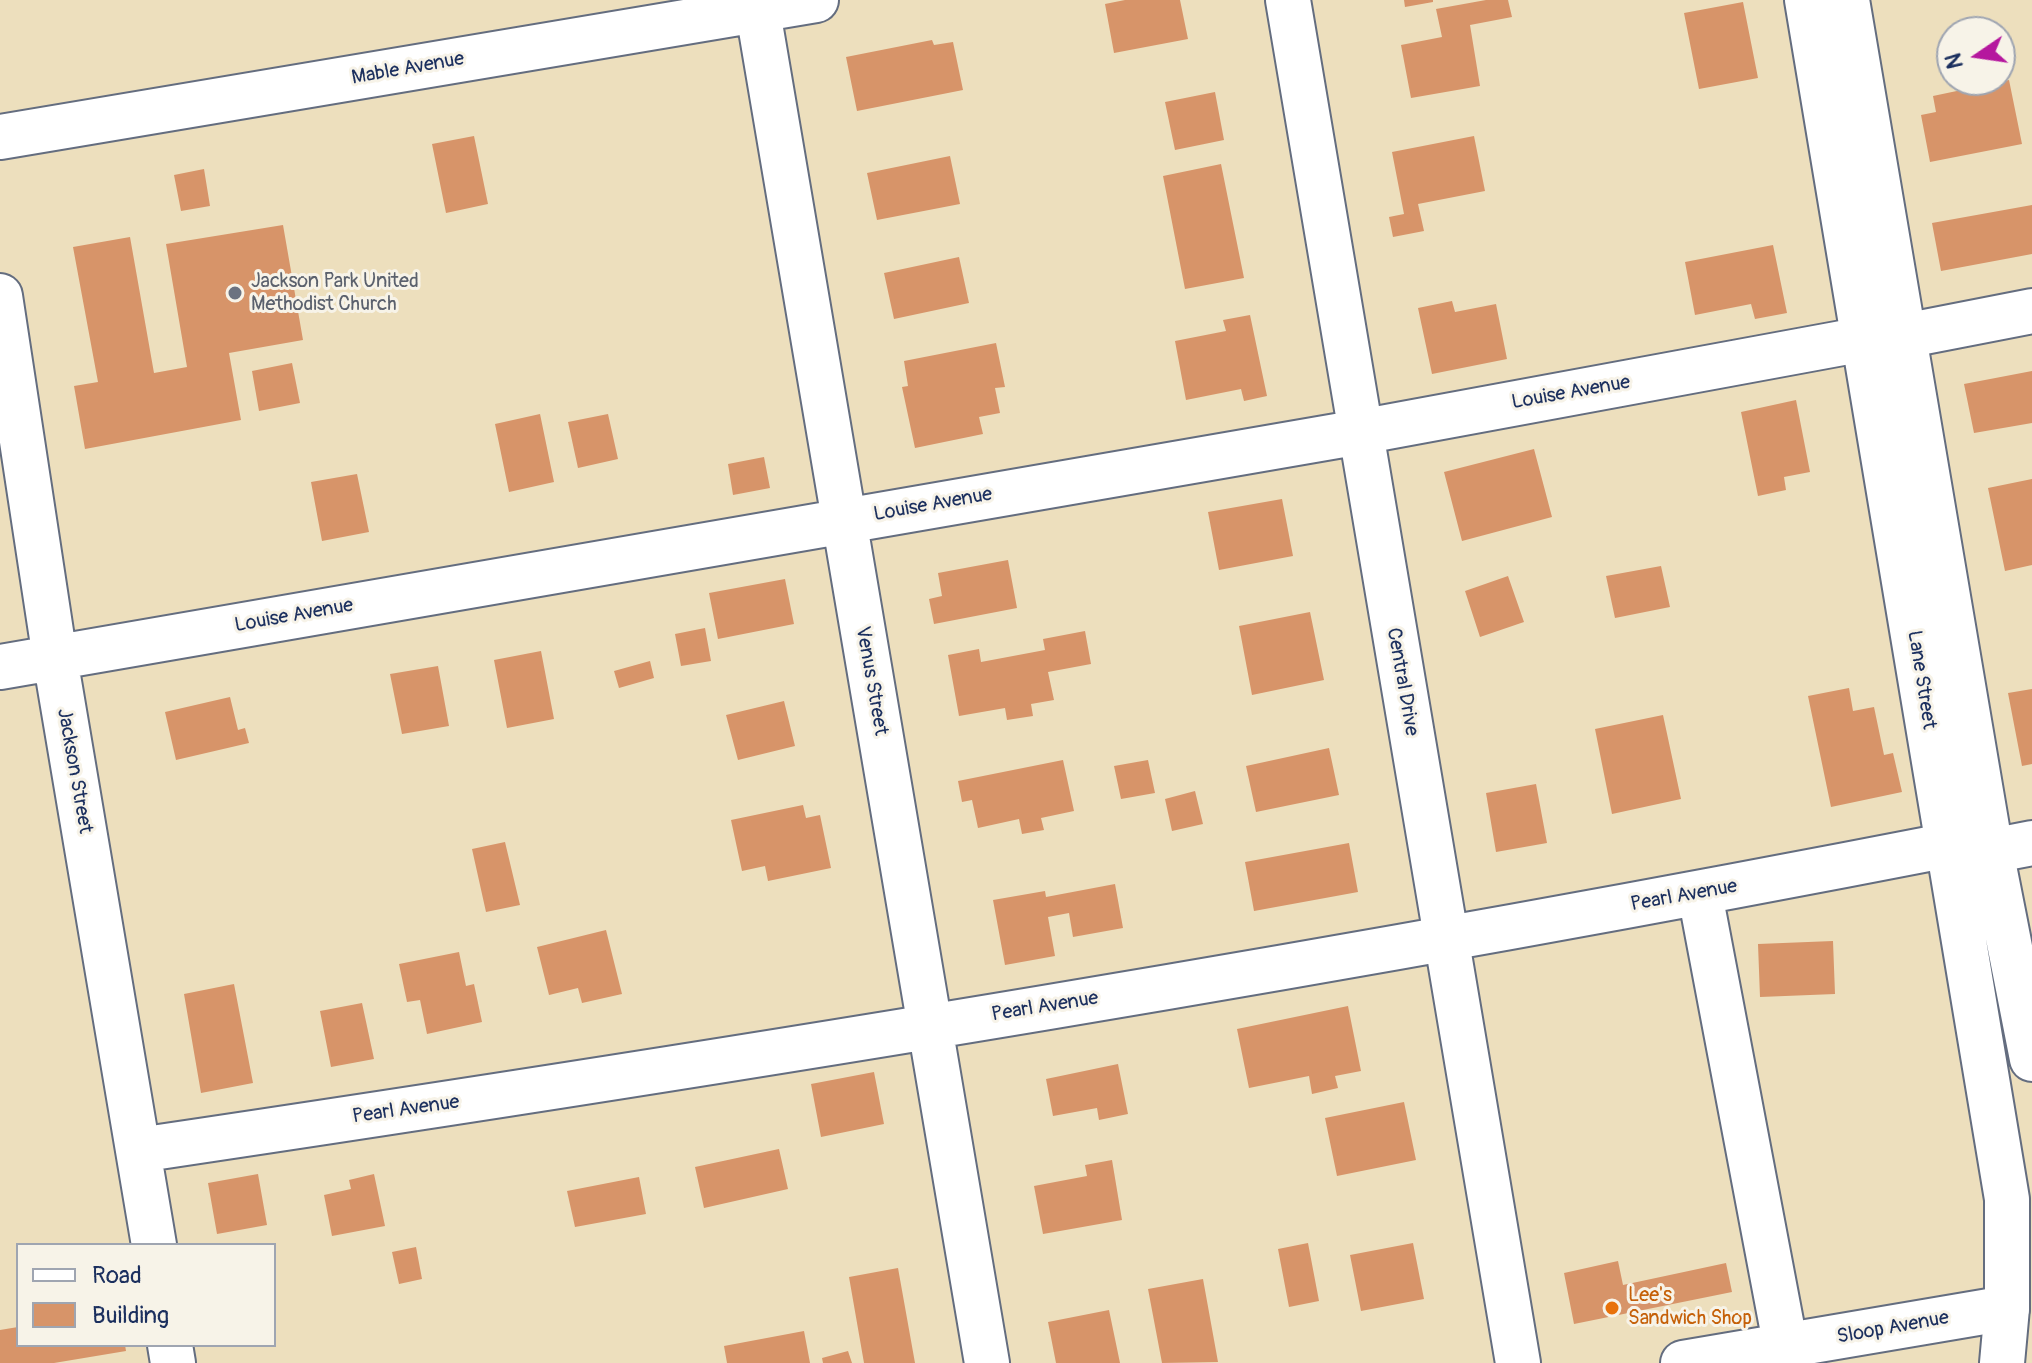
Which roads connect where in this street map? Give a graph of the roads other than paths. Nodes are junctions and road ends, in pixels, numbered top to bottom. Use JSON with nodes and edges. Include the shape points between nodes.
{"nodes":[{"id":1,"x":816,"y":0,"type":"edge"},
{"id":2,"x":1288,"y":0,"type":"edge"},
{"id":3,"x":1807,"y":0,"type":"edge"},
{"id":4,"x":1847,"y":0,"type":"edge"},
{"id":5,"x":757,"y":5,"type":"edge"},
{"id":6,"x":0,"y":137,"type":"edge"},
{"id":7,"x":0,"y":296,"type":"edge"},
{"id":8,"x":2032,"y":311,"type":"edge"},
{"id":9,"x":1884,"y":338,"type":"junction"},
{"id":10,"x":1360,"y":432,"type":"junction"},
{"id":11,"x":844,"y":520,"type":"junction"},
{"id":12,"x":55,"y":658,"type":"junction"},
{"id":13,"x":0,"y":667,"type":"edge"},
{"id":14,"x":1949,"y":845,"type":"junction"},
{"id":15,"x":2012,"y":847,"type":"edge"},
{"id":16,"x":1700,"y":894,"type":"junction"},
{"id":17,"x":1445,"y":939,"type":"junction"},
{"id":18,"x":930,"y":1026,"type":"junction"},
{"id":19,"x":2032,"y":1059,"type":"edge"},
{"id":20,"x":139,"y":1150,"type":"junction"},
{"id":21,"x":154,"y":1243,"type":"edge"},
{"id":22,"x":2007,"y":1308,"type":"junction"},
{"id":23,"x":1786,"y":1348,"type":"junction"},
{"id":24,"x":987,"y":1363,"type":"edge"},
{"id":25,"x":1518,"y":1363,"type":"edge"},
{"id":26,"x":1683,"y":1363,"type":"edge"},
{"id":27,"x":2002,"y":1363,"type":"edge"}],
"edges":[{"from":1,"to":5,"type":"street","name":"Mable Avenue"},
{"from":2,"to":10,"type":"street","name":"Central Drive"},
{"from":3,"to":9,"type":"street","name":"Lane Street"},
{"from":4,"to":9,"type":"street","name":"Lane Street"},
{"from":5,"to":6,"type":"street","name":"Mable Avenue"},
{"from":5,"to":11,"type":"street","name":"Venus Street"},
{"from":7,"to":12,"type":"street","name":"Jackson Street"},
{"from":8,"to":9,"type":"street","name":"Louise Avenue"},
{"from":9,"to":10,"type":"street","name":"Louise Avenue"},
{"from":9,"to":14,"type":"street","name":"Lane Street"},
{"from":9,"to":15,"type":"street","name":"Lane Street"},
{"from":10,"to":11,"type":"street","name":"Louise Avenue"},
{"from":10,"to":17,"type":"street","name":"Central Drive"},
{"from":11,"to":12,"type":"street","name":"Louise Avenue"},
{"from":11,"to":18,"type":"street","name":"Venus Street"},
{"from":12,"to":13,"type":"street","name":"Louise Avenue"},
{"from":12,"to":20,"type":"street","name":"Jackson Street"},
{"from":14,"to":16,"type":"street","name":"Pearl Avenue"},
{"from":14,"to":22,"type":"street","name":"Lane Street","via":[[2007,1199]]},
{"from":15,"to":19,"type":"street","name":"Lane Street"},
{"from":16,"to":17,"type":"street","name":"Pearl Avenue"},
{"from":16,"to":23,"type":"street"},
{"from":17,"to":18,"type":"street","name":"Pearl Avenue"},
{"from":17,"to":25,"type":"street","name":"Central Drive"},
{"from":18,"to":20,"type":"street","name":"Pearl Avenue"},
{"from":18,"to":24,"type":"street","name":"Venus Street"},
{"from":20,"to":21,"type":"street","name":"Jackson Street"},
{"from":22,"to":23,"type":"street","name":"Sloop Avenue"},
{"from":22,"to":27,"type":"street","name":"Lane Street"},
{"from":23,"to":26,"type":"street","name":"Sloop Avenue"}]}
